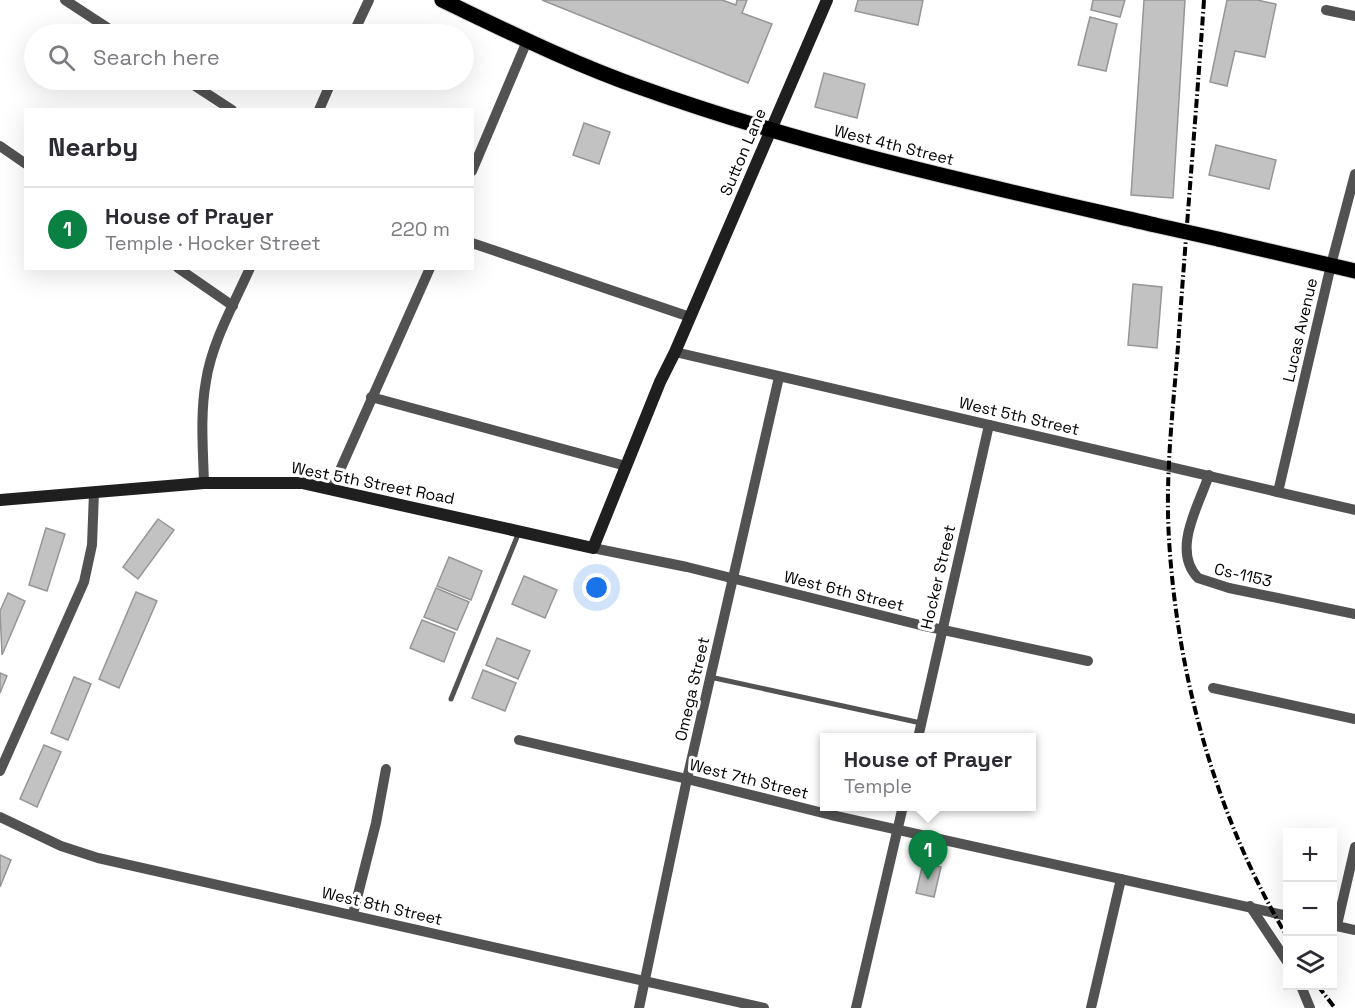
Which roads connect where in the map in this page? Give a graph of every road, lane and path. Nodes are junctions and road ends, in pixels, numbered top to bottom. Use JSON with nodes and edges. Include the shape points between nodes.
{"nodes":[{"id":1,"x":64,"y":0,"type":"edge"},
{"id":2,"x":368,"y":0,"type":"edge"},
{"id":3,"x":442,"y":0,"type":"edge"},
{"id":4,"x":827,"y":0,"type":"edge"},
{"id":5,"x":1326,"y":10,"type":"dead end"},
{"id":6,"x":1355,"y":16,"type":"edge"},
{"id":7,"x":101,"y":24,"type":"edge"},
{"id":8,"x":357,"y":24,"type":"edge"},
{"id":9,"x":527,"y":40,"type":"junction"},
{"id":10,"x":201,"y":90,"type":"edge"},
{"id":11,"x":328,"y":90,"type":"edge"},
{"id":12,"x":229,"y":108,"type":"edge"},
{"id":13,"x":320,"y":108,"type":"edge"},
{"id":14,"x":770,"y":131,"type":"junction"},
{"id":15,"x":0,"y":146,"type":"edge"},
{"id":16,"x":24,"y":163,"type":"edge"},
{"id":17,"x":474,"y":166,"type":"edge"},
{"id":18,"x":1355,"y":174,"type":"edge"},
{"id":19,"x":474,"y":244,"type":"edge"},
{"id":20,"x":1330,"y":265,"type":"junction"},
{"id":21,"x":181,"y":270,"type":"edge"},
{"id":22,"x":249,"y":270,"type":"edge"},
{"id":23,"x":429,"y":270,"type":"edge"},
{"id":24,"x":1355,"y":271,"type":"edge"},
{"id":25,"x":233,"y":306,"type":"junction"},
{"id":26,"x":690,"y":317,"type":"junction"},
{"id":27,"x":675,"y":352,"type":"junction"},
{"id":28,"x":779,"y":377,"type":"junction"},
{"id":29,"x":371,"y":398,"type":"junction"},
{"id":30,"x":989,"y":424,"type":"junction"},
{"id":31,"x":626,"y":466,"type":"junction"},
{"id":32,"x":1209,"y":475,"type":"junction"},
{"id":33,"x":204,"y":483,"type":"junction"},
{"id":34,"x":332,"y":488,"type":"junction"},
{"id":35,"x":94,"y":492,"type":"junction"},
{"id":36,"x":1278,"y":492,"type":"junction"},
{"id":37,"x":0,"y":500,"type":"edge"},
{"id":38,"x":1355,"y":510,"type":"edge"},
{"id":39,"x":520,"y":531,"type":"junction"},
{"id":40,"x":593,"y":548,"type":"junction"},
{"id":41,"x":733,"y":580,"type":"junction"},
{"id":42,"x":1355,"y":614,"type":"edge"},
{"id":43,"x":942,"y":628,"type":"junction"},
{"id":44,"x":1088,"y":662,"type":"dead end"},
{"id":45,"x":710,"y":677,"type":"junction"},
{"id":46,"x":1213,"y":688,"type":"dead end"},
{"id":47,"x":451,"y":699,"type":"dead end"},
{"id":48,"x":1355,"y":719,"type":"edge"},
{"id":49,"x":921,"y":723,"type":"junction"},
{"id":50,"x":919,"y":733,"type":"edge"},
{"id":51,"x":519,"y":740,"type":"dead end"},
{"id":52,"x":386,"y":769,"type":"dead end"},
{"id":53,"x":0,"y":771,"type":"edge"},
{"id":54,"x":687,"y":778,"type":"junction"},
{"id":55,"x":902,"y":811,"type":"edge"},
{"id":56,"x":0,"y":818,"type":"edge"},
{"id":57,"x":898,"y":828,"type":"junction"},
{"id":58,"x":1355,"y":847,"type":"edge"},
{"id":59,"x":1121,"y":879,"type":"junction"},
{"id":60,"x":1250,"y":906,"type":"junction"},
{"id":61,"x":353,"y":914,"type":"junction"},
{"id":62,"x":1283,"y":915,"type":"edge"},
{"id":63,"x":1337,"y":917,"type":"edge"},
{"id":64,"x":1337,"y":926,"type":"edge"},
{"id":65,"x":1355,"y":930,"type":"edge"},
{"id":66,"x":1283,"y":957,"type":"edge"},
{"id":67,"x":645,"y":981,"type":"junction"},
{"id":68,"x":1303,"y":990,"type":"edge"},
{"id":69,"x":639,"y":1008,"type":"edge"},
{"id":70,"x":764,"y":1008,"type":"edge"},
{"id":71,"x":856,"y":1008,"type":"edge"},
{"id":72,"x":1091,"y":1008,"type":"edge"},
{"id":73,"x":1310,"y":1008,"type":"edge"}],
"edges":[{"from":1,"to":7,"type":"street"},
{"from":2,"to":8,"type":"street"},
{"from":3,"to":9,"type":"main road","name":"West 4th Street"},
{"from":4,"to":14,"type":"street","name":"Sutton Lane"},
{"from":5,"to":6,"type":"street"},
{"from":9,"to":14,"type":"main road","name":"West 4th Street","via":[[639,87]]},
{"from":9,"to":17,"type":"street"},
{"from":10,"to":12,"type":"street"},
{"from":11,"to":13,"type":"street"},
{"from":14,"to":20,"type":"main road","name":"West 4th Street","bridge":true,"via":[[933,174]]},
{"from":14,"to":26,"type":"street","name":"Sutton Lane"},
{"from":15,"to":16,"type":"street"},
{"from":18,"to":20,"type":"street","name":"Lucas Avenue"},
{"from":19,"to":26,"type":"street"},
{"from":20,"to":24,"type":"main road","name":"West 4th Street"},
{"from":20,"to":36,"type":"street","name":"Lucas Avenue"},
{"from":21,"to":25,"type":"street"},
{"from":22,"to":25,"type":"street"},
{"from":23,"to":29,"type":"street"},
{"from":25,"to":33,"type":"street","via":[[206,380]]},
{"from":26,"to":27,"type":"street","name":"Sutton Lane"},
{"from":27,"to":28,"type":"street","name":"West 5th Street"},
{"from":27,"to":31,"type":"street"},
{"from":28,"to":30,"type":"street","name":"West 5th Street"},
{"from":28,"to":41,"type":"street","name":"Omega Street"},
{"from":29,"to":31,"type":"street"},
{"from":29,"to":34,"type":"street"},
{"from":30,"to":32,"type":"street","name":"West 5th Street"},
{"from":30,"to":43,"type":"street","name":"Hocker Street"},
{"from":31,"to":40,"type":"street"},
{"from":32,"to":36,"type":"street","name":"West 5th Street"},
{"from":32,"to":42,"type":"street","name":"Cs-1153","via":[[1187,538],[1188,561],[1198,578]]},
{"from":33,"to":34,"type":"street","name":"West 5th Street Road","via":[[278,481]]},
{"from":33,"to":35,"type":"street","name":"West 5th Street Road"},
{"from":34,"to":39,"type":"street","name":"West 5th Street Road"},
{"from":35,"to":37,"type":"street","name":"West 5th Street Road"},
{"from":35,"to":53,"type":"street","via":[[92,545],[84,582]]},
{"from":36,"to":38,"type":"street","name":"West 5th Street"},
{"from":39,"to":40,"type":"street","name":"West 5th Street Road"},
{"from":39,"to":47,"type":"lane"},
{"from":40,"to":41,"type":"street","name":"West 6th Street"},
{"from":41,"to":43,"type":"street","name":"West 6th Street"},
{"from":41,"to":45,"type":"street","name":"Omega Street"},
{"from":43,"to":44,"type":"street","name":"West 6th Street"},
{"from":43,"to":49,"type":"street","name":"Hocker Street"},
{"from":45,"to":49,"type":"lane"},
{"from":45,"to":54,"type":"street","name":"Omega Street"},
{"from":46,"to":48,"type":"street"},
{"from":49,"to":50,"type":"street","name":"Hocker Street"},
{"from":51,"to":54,"type":"street","name":"West 7th Street"},
{"from":52,"to":61,"type":"street"},
{"from":54,"to":57,"type":"street","name":"West 7th Street"},
{"from":54,"to":67,"type":"street","name":"Omega Street"},
{"from":55,"to":57,"type":"street"},
{"from":56,"to":61,"type":"street","name":"West 8th Street","via":[[98,858]]},
{"from":57,"to":59,"type":"street","name":"West 7th Street"},
{"from":57,"to":71,"type":"street"},
{"from":58,"to":63,"type":"street"},
{"from":59,"to":60,"type":"street","name":"West 7th Street"},
{"from":59,"to":72,"type":"street"},
{"from":60,"to":62,"type":"street","name":"West 7th Street"},
{"from":60,"to":66,"type":"street"},
{"from":61,"to":67,"type":"street","name":"West 8th Street"},
{"from":64,"to":65,"type":"street"},
{"from":67,"to":69,"type":"street","name":"Omega Street"},
{"from":67,"to":70,"type":"street","name":"West 8th Street"},
{"from":68,"to":73,"type":"street"}]}
